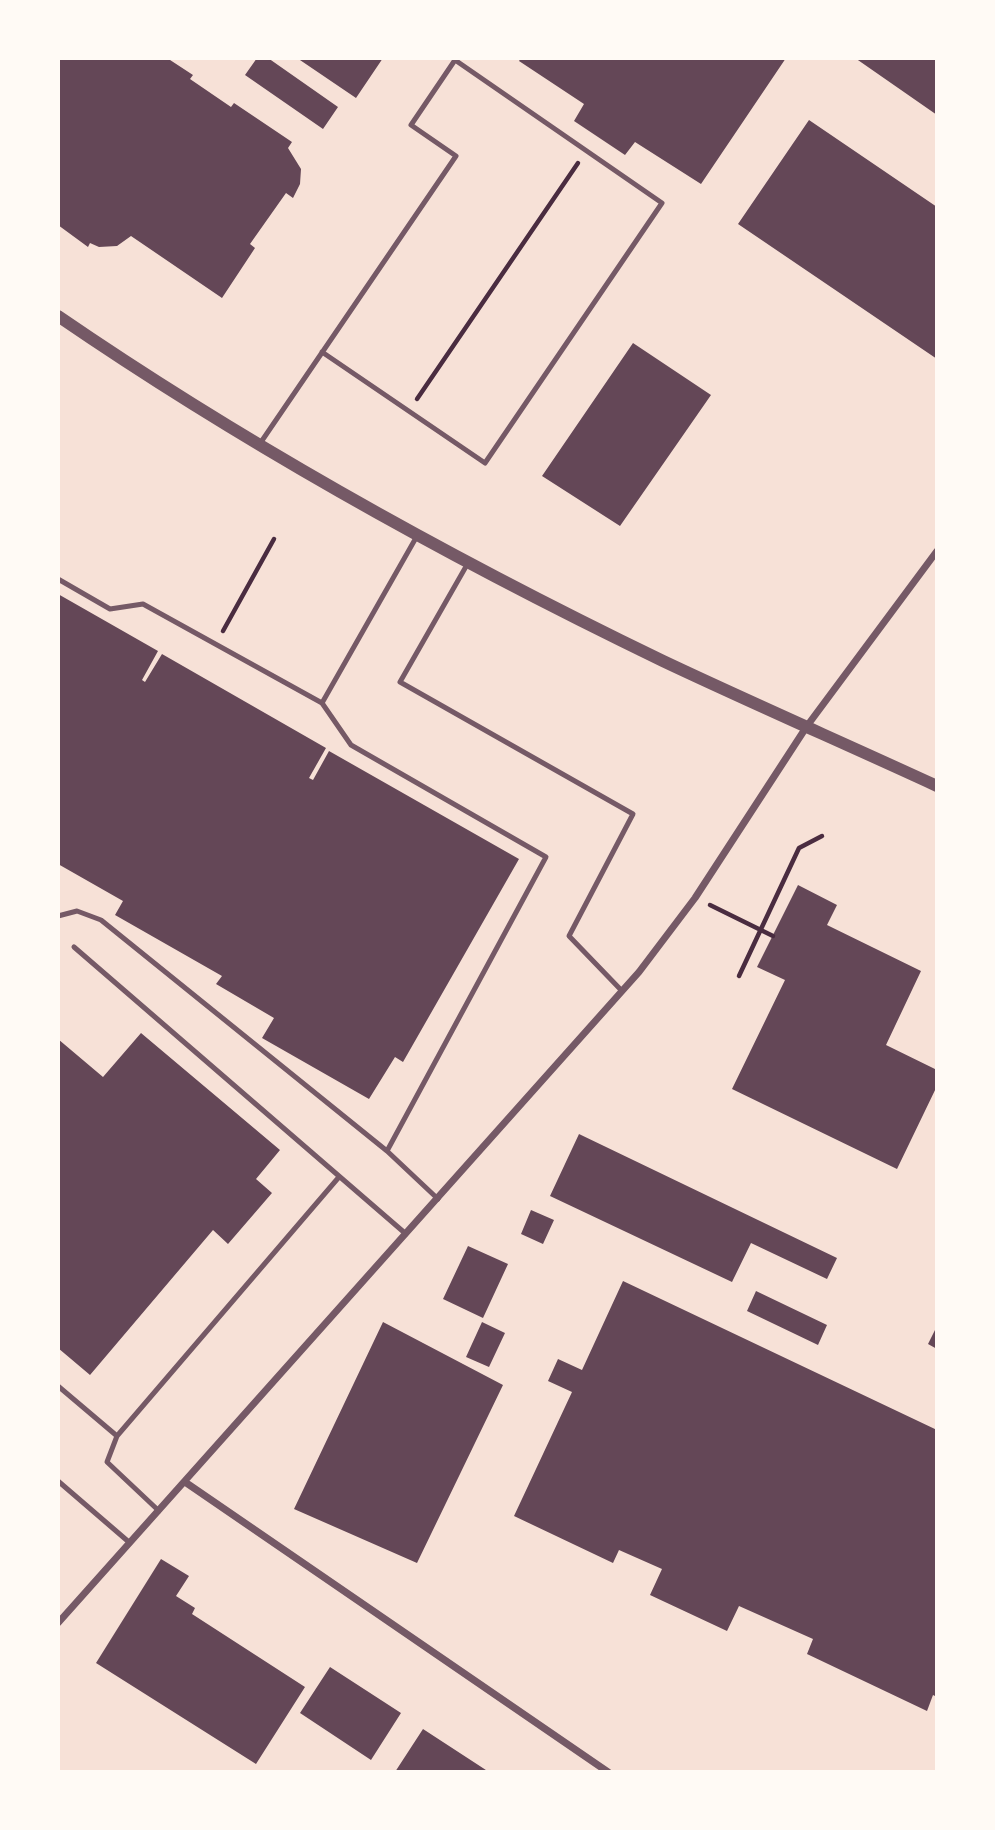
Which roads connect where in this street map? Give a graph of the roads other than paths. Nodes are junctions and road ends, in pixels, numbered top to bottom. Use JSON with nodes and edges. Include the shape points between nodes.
{"nodes":[{"id":1,"x":58,"y":316,"type":"edge"},
{"id":2,"x":322,"y":352,"type":"junction"},
{"id":3,"x":259,"y":445,"type":"junction"},
{"id":4,"x":418,"y":534,"type":"junction"},
{"id":5,"x":937,"y":551,"type":"edge"},
{"id":6,"x":469,"y":561,"type":"junction"},
{"id":7,"x":58,"y":579,"type":"edge"},
{"id":8,"x":322,"y":703,"type":"junction"},
{"id":9,"x":807,"y":726,"type":"junction"},
{"id":10,"x":937,"y":786,"type":"edge"},
{"id":11,"x":58,"y":916,"type":"edge"},
{"id":12,"x":74,"y":947,"type":"dead end"},
{"id":13,"x":622,"y":991,"type":"junction"},
{"id":14,"x":387,"y":1151,"type":"junction"},
{"id":15,"x":339,"y":1177,"type":"junction"},
{"id":16,"x":438,"y":1199,"type":"junction"},
{"id":17,"x":406,"y":1234,"type":"junction"},
{"id":18,"x":58,"y":1386,"type":"edge"},
{"id":19,"x":117,"y":1436,"type":"junction"},
{"id":20,"x":58,"y":1480,"type":"edge"},
{"id":21,"x":185,"y":1482,"type":"junction"},
{"id":22,"x":159,"y":1511,"type":"junction"},
{"id":23,"x":130,"y":1543,"type":"junction"},
{"id":24,"x":58,"y":1623,"type":"edge"},
{"id":25,"x":608,"y":1772,"type":"edge"}],
"edges":[{"from":1,"to":3,"type":"street"},
{"from":2,"to":2,"type":"lane","via":[[456,156],[411,125],[455,60],[662,203],[485,463]]},
{"from":2,"to":3,"type":"lane"},
{"from":3,"to":4,"type":"street"},
{"from":4,"to":6,"type":"street"},
{"from":4,"to":8,"type":"lane"},
{"from":5,"to":9,"type":"street"},
{"from":6,"to":9,"type":"street","via":[[663,661]]},
{"from":6,"to":13,"type":"lane","via":[[400,682],[632,814],[569,936]]},
{"from":7,"to":8,"type":"lane","via":[[110,608],[143,604]]},
{"from":8,"to":14,"type":"lane","via":[[351,746],[546,857]]},
{"from":9,"to":10,"type":"street"},
{"from":9,"to":13,"type":"street","via":[[695,898]]},
{"from":11,"to":14,"type":"lane","via":[[77,911],[101,920]]},
{"from":12,"to":15,"type":"lane"},
{"from":13,"to":16,"type":"street"},
{"from":14,"to":16,"type":"lane"},
{"from":15,"to":17,"type":"lane"},
{"from":15,"to":19,"type":"lane"},
{"from":16,"to":17,"type":"street"},
{"from":17,"to":21,"type":"street"},
{"from":18,"to":19,"type":"lane"},
{"from":19,"to":22,"type":"lane","via":[[107,1462]]},
{"from":20,"to":23,"type":"lane"},
{"from":21,"to":22,"type":"street"},
{"from":21,"to":25,"type":"street"},
{"from":22,"to":23,"type":"street"},
{"from":23,"to":24,"type":"street"}]}
